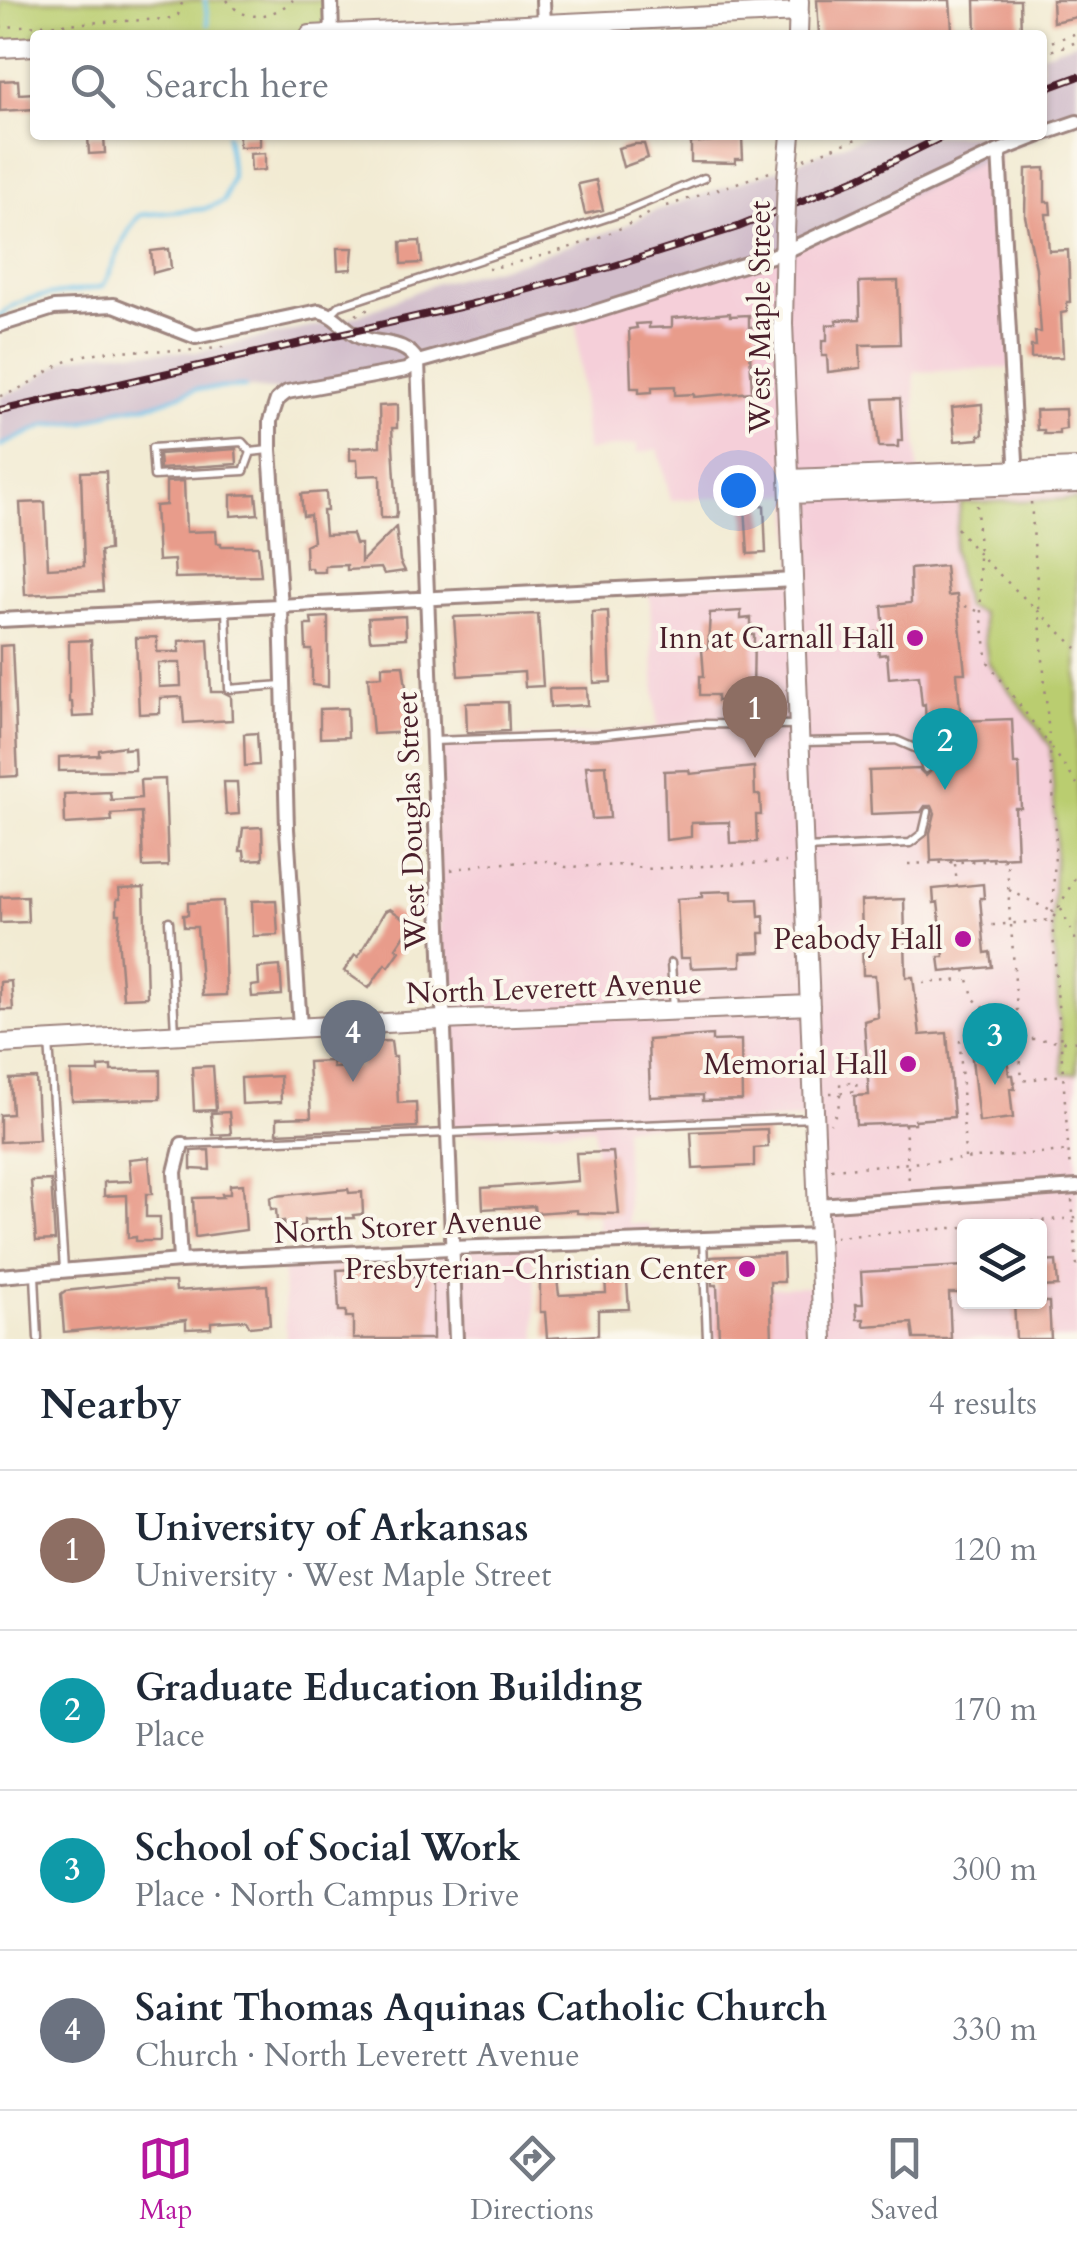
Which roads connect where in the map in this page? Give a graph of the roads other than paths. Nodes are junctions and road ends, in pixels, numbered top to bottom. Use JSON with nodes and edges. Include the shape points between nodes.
{"nodes":[{"id":1,"x":330,"y":0,"type":"edge"},
{"id":2,"x":544,"y":0,"type":"edge"},
{"id":3,"x":799,"y":6,"type":"edge"},
{"id":4,"x":544,"y":25,"type":"junction"},
{"id":5,"x":332,"y":30,"type":"edge"},
{"id":6,"x":426,"y":30,"type":"edge"},
{"id":7,"x":30,"y":46,"type":"edge"},
{"id":8,"x":0,"y":48,"type":"edge"},
{"id":9,"x":1077,"y":122,"type":"edge"},
{"id":10,"x":1047,"y":133,"type":"edge"},
{"id":11,"x":791,"y":140,"type":"edge"},
{"id":12,"x":1028,"y":140,"type":"edge"},
{"id":13,"x":999,"y":151,"type":"junction"},
{"id":14,"x":704,"y":178,"type":"dead end"},
{"id":15,"x":784,"y":252,"type":"junction"},
{"id":16,"x":331,"y":314,"type":"junction"},
{"id":17,"x":0,"y":325,"type":"edge"},
{"id":18,"x":418,"y":362,"type":"junction"},
{"id":19,"x":270,"y":450,"type":"junction"},
{"id":20,"x":251,"y":452,"type":"junction"},
{"id":21,"x":1077,"y":468,"type":"edge"},
{"id":22,"x":1017,"y":478,"type":"junction"},
{"id":23,"x":1077,"y":484,"type":"edge"},
{"id":24,"x":790,"y":486,"type":"junction"},
{"id":25,"x":794,"y":580,"type":"junction"},
{"id":26,"x":427,"y":596,"type":"junction"},
{"id":27,"x":281,"y":607,"type":"junction"},
{"id":28,"x":226,"y":610,"type":"junction"},
{"id":29,"x":0,"y":620,"type":"edge"},
{"id":30,"x":283,"y":685,"type":"junction"},
{"id":31,"x":800,"y":734,"type":"junction"},
{"id":32,"x":433,"y":741,"type":"junction"},
{"id":33,"x":926,"y":768,"type":"dead end"},
{"id":34,"x":928,"y":812,"type":"dead end"},
{"id":35,"x":804,"y":848,"type":"junction"},
{"id":36,"x":169,"y":921,"type":"dead end"},
{"id":37,"x":672,"y":962,"type":"dead end"},
{"id":38,"x":810,"y":1005,"type":"junction"},
{"id":39,"x":674,"y":1010,"type":"junction"},
{"id":40,"x":442,"y":1020,"type":"junction"},
{"id":41,"x":300,"y":1027,"type":"junction"},
{"id":42,"x":176,"y":1034,"type":"junction"},
{"id":43,"x":49,"y":1041,"type":"junction"},
{"id":44,"x":0,"y":1044,"type":"edge"},
{"id":45,"x":822,"y":1122,"type":"junction"},
{"id":46,"x":447,"y":1135,"type":"junction"},
{"id":47,"x":182,"y":1144,"type":"joint"},
{"id":48,"x":1074,"y":1188,"type":"edge"},
{"id":49,"x":818,"y":1205,"type":"junction"},
{"id":50,"x":826,"y":1236,"type":"junction"},
{"id":51,"x":702,"y":1239,"type":"junction"},
{"id":52,"x":451,"y":1248,"type":"junction"},
{"id":53,"x":180,"y":1262,"type":"junction"},
{"id":54,"x":64,"y":1269,"type":"junction"},
{"id":55,"x":35,"y":1272,"type":"junction"},
{"id":56,"x":0,"y":1276,"type":"edge"},
{"id":57,"x":38,"y":1339,"type":"edge"},
{"id":58,"x":456,"y":1339,"type":"edge"},
{"id":59,"x":706,"y":1339,"type":"edge"},
{"id":60,"x":823,"y":1339,"type":"edge"}],
"edges":[{"from":1,"to":5,"type":"street"},
{"from":2,"to":4,"type":"street"},
{"from":3,"to":4,"type":"street"},
{"from":4,"to":6,"type":"street"},
{"from":7,"to":8,"type":"street"},
{"from":9,"to":10,"type":"street"},
{"from":11,"to":15,"type":"street","name":"West Maple Street","bridge":true},
{"from":12,"to":13,"type":"street"},
{"from":13,"to":15,"type":"street"},
{"from":13,"to":22,"type":"street"},
{"from":14,"to":16,"type":"lane"},
{"from":15,"to":18,"type":"street"},
{"from":15,"to":24,"type":"street","name":"West Maple Street"},
{"from":16,"to":17,"type":"street","via":[[319,311],[196,338],[114,305],[54,308]]},
{"from":16,"to":18,"type":"street","via":[[360,337],[405,346]]},
{"from":18,"to":19,"type":"street","via":[[406,370],[288,392],[277,400],[270,421]]},
{"from":18,"to":26,"type":"street","name":"West Douglas Street"},
{"from":19,"to":20,"type":"lane"},
{"from":19,"to":27,"type":"street"},
{"from":20,"to":20,"type":"lane","via":[[242,442],[152,448],[154,476],[244,472]]},
{"from":21,"to":22,"type":"street"},
{"from":22,"to":23,"type":"street"},
{"from":22,"to":24,"type":"street"},
{"from":24,"to":25,"type":"street","name":"West Maple Street"},
{"from":25,"to":26,"type":"street"},
{"from":25,"to":31,"type":"street","name":"West Maple Street"},
{"from":26,"to":27,"type":"street"},
{"from":26,"to":32,"type":"street","name":"West Douglas Street"},
{"from":27,"to":28,"type":"street"},
{"from":27,"to":30,"type":"street"},
{"from":28,"to":29,"type":"street"},
{"from":28,"to":30,"type":"lane","via":[[230,689]]},
{"from":30,"to":41,"type":"street"},
{"from":31,"to":32,"type":"lane","via":[[702,724]]},
{"from":31,"to":33,"type":"lane","via":[[896,740],[919,750]]},
{"from":31,"to":35,"type":"street","name":"West Maple Street"},
{"from":32,"to":40,"type":"street","name":"West Douglas Street"},
{"from":34,"to":35,"type":"lane","via":[[923,833],[910,843]]},
{"from":35,"to":38,"type":"street","name":"West Maple Street"},
{"from":36,"to":42,"type":"lane"},
{"from":37,"to":39,"type":"lane"},
{"from":38,"to":39,"type":"street","name":"North Leverett Avenue"},
{"from":38,"to":45,"type":"street","name":"West Maple Street"},
{"from":39,"to":40,"type":"street","name":"North Leverett Avenue"},
{"from":40,"to":41,"type":"street","name":"North Leverett Avenue"},
{"from":40,"to":46,"type":"street","name":"West Douglas Street"},
{"from":41,"to":42,"type":"street","name":"North Leverett Avenue"},
{"from":42,"to":43,"type":"street","name":"North Leverett Avenue"},
{"from":43,"to":44,"type":"street","name":"North Leverett Avenue"},
{"from":43,"to":54,"type":"lane"},
{"from":45,"to":46,"type":"lane"},
{"from":45,"to":49,"type":"street","name":"West Maple Street"},
{"from":46,"to":47,"type":"lane"},
{"from":46,"to":52,"type":"street","name":"West Douglas Street"},
{"from":47,"to":53,"type":"street","via":[[175,1172]]},
{"from":48,"to":49,"type":"street"},
{"from":49,"to":50,"type":"street","name":"West Maple Street"},
{"from":50,"to":51,"type":"street","name":"North Storer Avenue"},
{"from":50,"to":60,"type":"street","name":"West Maple Street"},
{"from":51,"to":52,"type":"street","name":"North Storer Avenue"},
{"from":51,"to":59,"type":"lane"},
{"from":52,"to":53,"type":"street","name":"North Storer Avenue"},
{"from":52,"to":58,"type":"street","name":"West Douglas Street"},
{"from":53,"to":54,"type":"street","name":"North Storer Avenue"},
{"from":54,"to":55,"type":"street","name":"North Storer Avenue"},
{"from":55,"to":56,"type":"street","name":"North Storer Avenue"},
{"from":55,"to":57,"type":"lane"}]}
